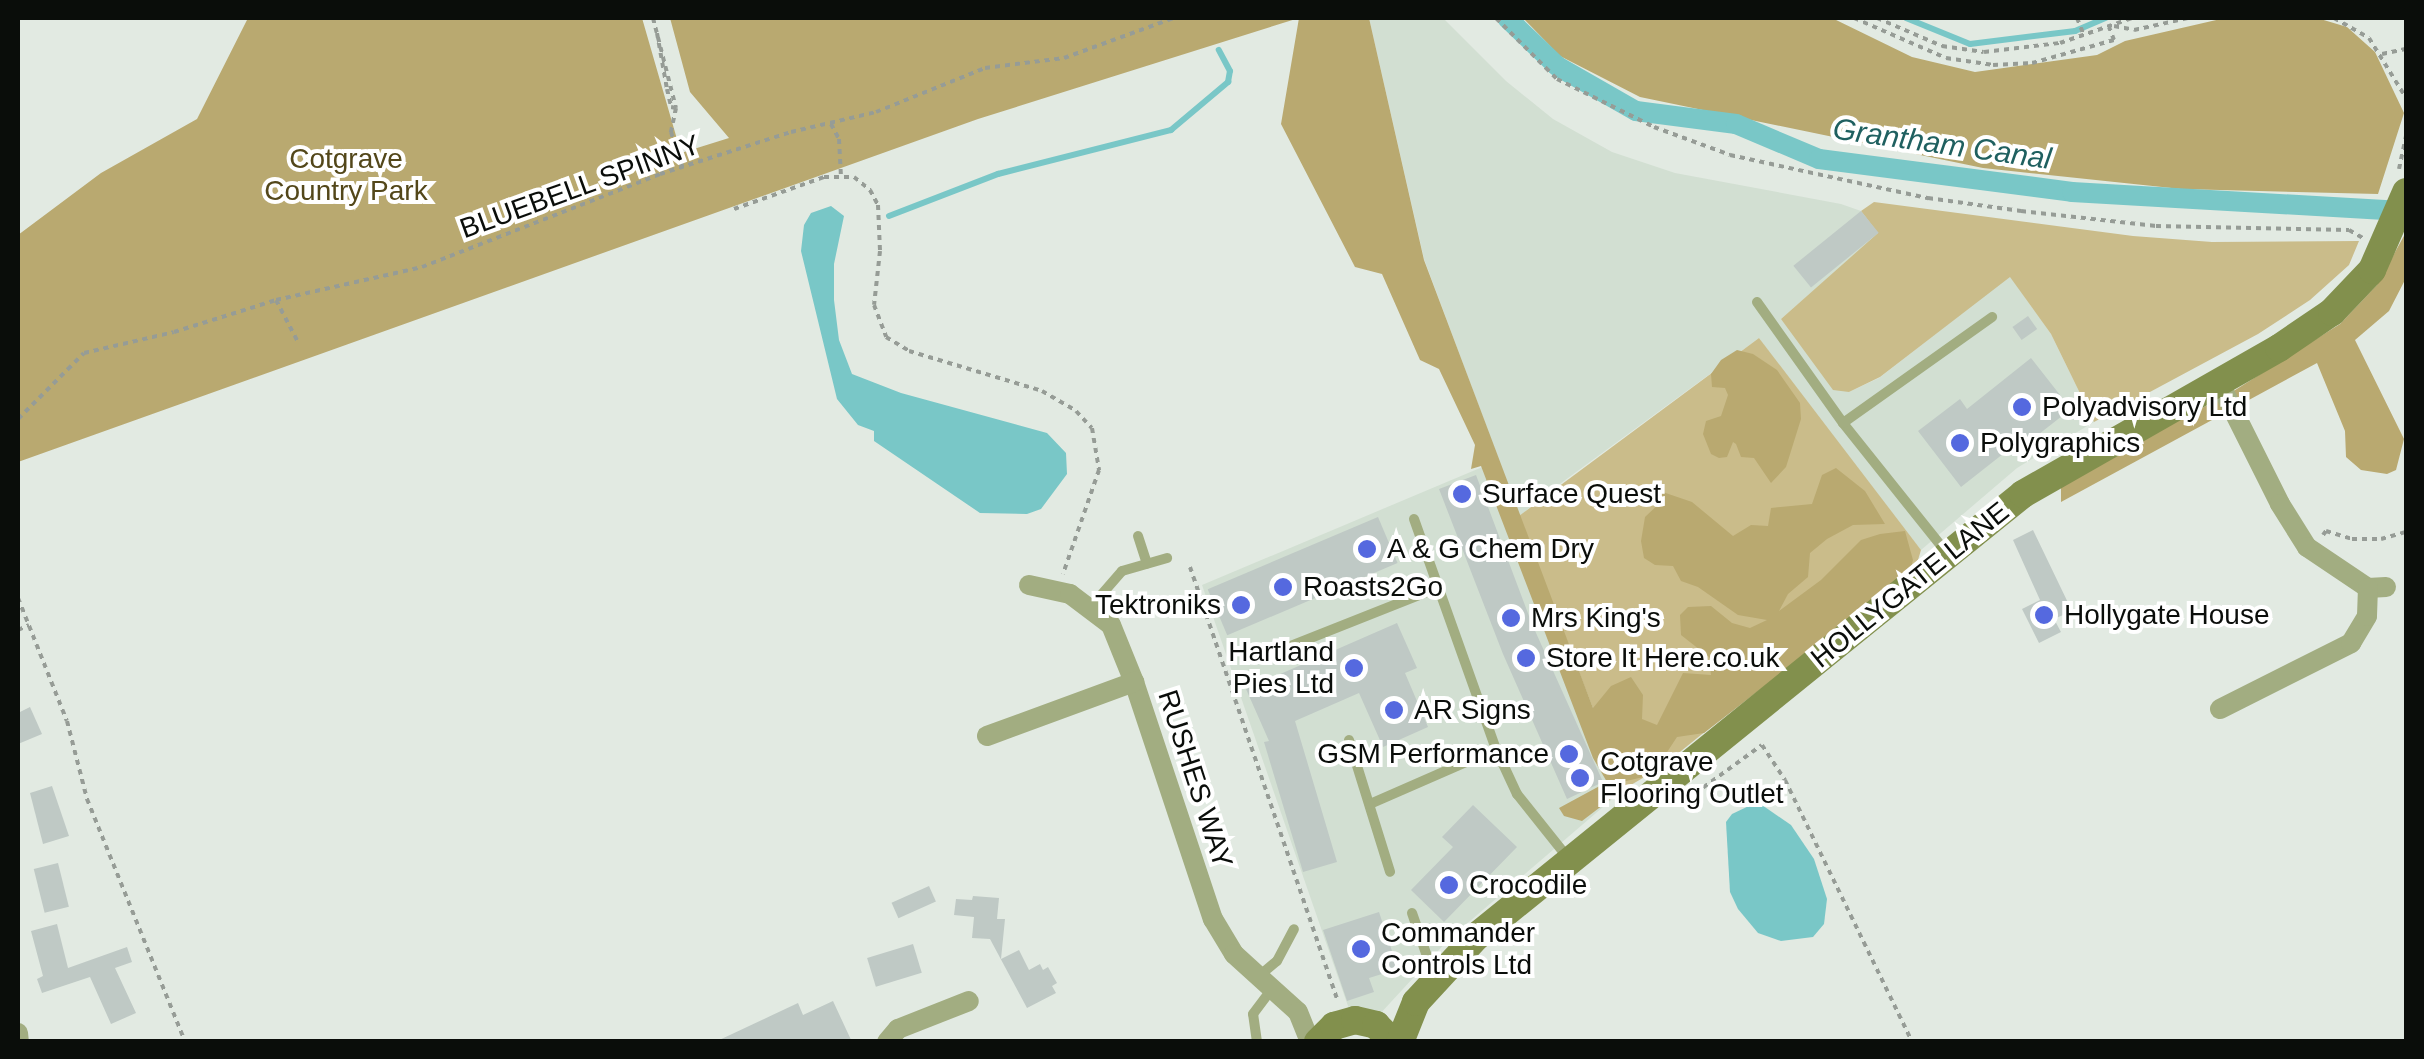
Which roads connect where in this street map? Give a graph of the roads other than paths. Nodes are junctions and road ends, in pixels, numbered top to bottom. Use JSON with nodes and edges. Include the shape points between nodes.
{"nodes":[{"id":1,"x":2402,"y":191,"type":"edge"},
{"id":2,"x":1757,"y":302,"type":"dead end"},
{"id":3,"x":1992,"y":317,"type":"dead end"},
{"id":4,"x":2219,"y":382,"type":"junction"},
{"id":5,"x":1843,"y":422,"type":"junction"},
{"id":6,"x":1414,"y":519,"type":"dead end"},
{"id":7,"x":1138,"y":536,"type":"dead end"},
{"id":8,"x":1948,"y":555,"type":"junction"},
{"id":9,"x":1167,"y":558,"type":"dead end"},
{"id":10,"x":1146,"y":564,"type":"junction"},
{"id":11,"x":1029,"y":585,"type":"dead end"},
{"id":12,"x":1437,"y":588,"type":"junction"},
{"id":13,"x":1089,"y":609,"type":"junction"},
{"id":14,"x":1260,"y":658,"type":"dead end"},
{"id":15,"x":1134,"y":682,"type":"junction"},
{"id":16,"x":2220,"y":708,"type":"dead end"},
{"id":17,"x":987,"y":736,"type":"dead end"},
{"id":18,"x":1349,"y":740,"type":"dead end"},
{"id":19,"x":1496,"y":749,"type":"junction"},
{"id":20,"x":1370,"y":804,"type":"junction"},
{"id":21,"x":1568,"y":858,"type":"junction"},
{"id":22,"x":1390,"y":872,"type":"dead end"},
{"id":23,"x":1412,"y":912,"type":"dead end"},
{"id":24,"x":1294,"y":929,"type":"dead end"},
{"id":25,"x":1444,"y":971,"type":"junction"},
{"id":26,"x":1266,"y":982,"type":"junction"},
{"id":27,"x":969,"y":1001,"type":"dead end"},
{"id":28,"x":1416,"y":1002,"type":"junction"},
{"id":29,"x":1298,"y":1012,"type":"junction"},
{"id":30,"x":1342,"y":1026,"type":"edge"},
{"id":31,"x":18,"y":1034,"type":"edge"},
{"id":32,"x":19,"y":1042,"type":"edge"},
{"id":33,"x":887,"y":1042,"type":"edge"},
{"id":34,"x":1257,"y":1042,"type":"edge"},
{"id":35,"x":1310,"y":1042,"type":"edge"},
{"id":36,"x":1397,"y":1042,"type":"edge"}],
"edges":[{"from":1,"to":4,"type":"street","name":"HOLLYGATE LANE","via":[[2396,226],[2372,270],[2332,312]]},
{"from":2,"to":5,"type":"lane"},
{"from":3,"to":5,"type":"lane"},
{"from":4,"to":8,"type":"street","name":"HOLLYGATE LANE","via":[[2023,494]]},
{"from":4,"to":16,"type":"street","via":[[2307,547],[2377,588],[2350,643]]},
{"from":5,"to":8,"type":"lane"},
{"from":6,"to":12,"type":"lane"},
{"from":7,"to":10,"type":"lane"},
{"from":8,"to":21,"type":"street","name":"HOLLYGATE LANE"},
{"from":9,"to":10,"type":"lane"},
{"from":10,"to":13,"type":"lane","via":[[1122,570]]},
{"from":11,"to":13,"type":"street","name":"RUSHES WAY","via":[[1070,594]]},
{"from":12,"to":14,"type":"lane"},
{"from":12,"to":19,"type":"lane"},
{"from":13,"to":15,"type":"street","name":"RUSHES WAY","via":[[1111,625]]},
{"from":15,"to":17,"type":"street"},
{"from":15,"to":26,"type":"street","name":"RUSHES WAY","via":[[1213,920],[1234,954]]},
{"from":18,"to":20,"type":"lane"},
{"from":19,"to":20,"type":"lane"},
{"from":19,"to":21,"type":"lane","via":[[1517,794]]},
{"from":20,"to":22,"type":"lane"},
{"from":21,"to":25,"type":"street","name":"HOLLYGATE LANE"},
{"from":23,"to":25,"type":"lane","via":[[1428,959]]},
{"from":24,"to":26,"type":"lane"},
{"from":25,"to":28,"type":"street","name":"HOLLYGATE LANE"},
{"from":26,"to":29,"type":"street","name":"RUSHES WAY"},
{"from":26,"to":34,"type":"lane","via":[[1253,1014]]},
{"from":27,"to":33,"type":"street","via":[[898,1029]]},
{"from":28,"to":30,"type":"street","name":"HOLLYGATE LANE"},
{"from":28,"to":36,"type":"street","name":"HOLLYGATE LANE"},
{"from":29,"to":30,"type":"street"},
{"from":29,"to":35,"type":"street"},
{"from":30,"to":36,"type":"street","name":"HOLLYGATE LANE"},
{"from":31,"to":32,"type":"street"}]}
